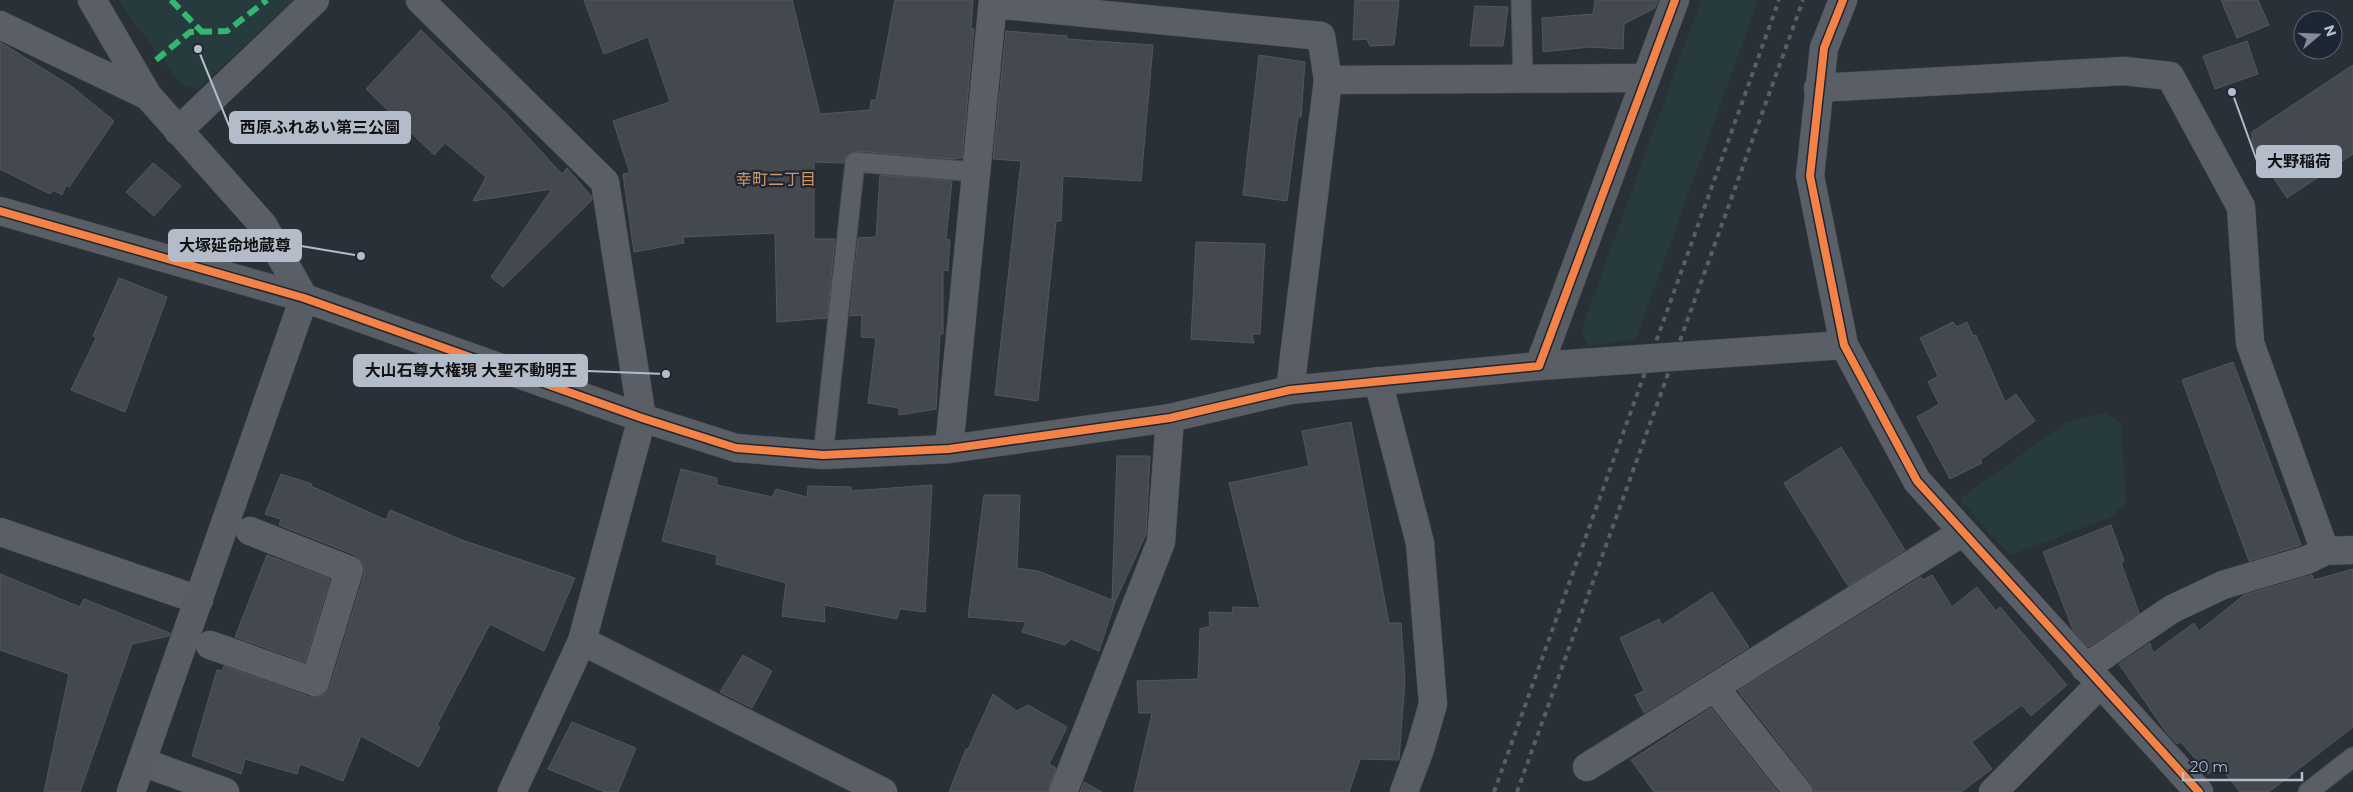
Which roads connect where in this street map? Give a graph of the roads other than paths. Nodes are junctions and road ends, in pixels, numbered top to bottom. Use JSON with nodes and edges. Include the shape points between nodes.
{"nodes":[{"id":1,"x":92,"y":0,"type":"edge"},
{"id":2,"x":315,"y":0,"type":"edge"},
{"id":3,"x":420,"y":0,"type":"edge"},
{"id":4,"x":1521,"y":0,"type":"edge"},
{"id":5,"x":1675,"y":0,"type":"edge"},
{"id":6,"x":1843,"y":0,"type":"edge"},
{"id":7,"x":993,"y":2,"type":"edge"},
{"id":8,"x":0,"y":25,"type":"edge"},
{"id":9,"x":1646,"y":78,"type":"junction"},
{"id":10,"x":1523,"y":79,"type":"junction"},
{"id":11,"x":1328,"y":80,"type":"junction"},
{"id":12,"x":1818,"y":88,"type":"junction"},
{"id":13,"x":148,"y":96,"type":"junction"},
{"id":14,"x":178,"y":131,"type":"junction"},
{"id":15,"x":975,"y":172,"type":"junction"},
{"id":16,"x":0,"y":211,"type":"edge"},
{"id":17,"x":304,"y":298,"type":"junction"},
{"id":18,"x":1844,"y":345,"type":"junction"},
{"id":19,"x":1539,"y":366,"type":"junction"},
{"id":20,"x":1378,"y":381,"type":"junction"},
{"id":21,"x":1290,"y":390,"type":"junction"},
{"id":22,"x":642,"y":418,"type":"junction"},
{"id":23,"x":1170,"y":418,"type":"junction"},
{"id":24,"x":949,"y":449,"type":"junction"},
{"id":25,"x":823,"y":455,"type":"junction"},
{"id":26,"x":250,"y":531,"type":"dead end"},
{"id":27,"x":0,"y":532,"type":"edge"},
{"id":28,"x":1963,"y":532,"type":"junction"},
{"id":29,"x":2353,"y":550,"type":"edge"},
{"id":30,"x":2325,"y":551,"type":"junction"},
{"id":31,"x":199,"y":600,"type":"junction"},
{"id":32,"x":582,"y":641,"type":"junction"},
{"id":33,"x":210,"y":645,"type":"dead end"},
{"id":34,"x":2092,"y":676,"type":"junction"},
{"id":35,"x":1716,"y":688,"type":"junction"},
{"id":36,"x":2353,"y":757,"type":"edge"},
{"id":37,"x":142,"y":762,"type":"junction"},
{"id":38,"x":1587,"y":766,"type":"dead end"},
{"id":39,"x":131,"y":792,"type":"edge"},
{"id":40,"x":225,"y":792,"type":"edge"},
{"id":41,"x":512,"y":792,"type":"edge"},
{"id":42,"x":883,"y":792,"type":"edge"},
{"id":43,"x":1063,"y":792,"type":"edge"},
{"id":44,"x":1404,"y":792,"type":"edge"},
{"id":45,"x":1798,"y":792,"type":"edge"},
{"id":46,"x":1993,"y":792,"type":"edge"},
{"id":47,"x":2199,"y":792,"type":"edge"},
{"id":48,"x":2308,"y":792,"type":"edge"}],
"edges":[{"from":1,"to":13,"type":"street"},
{"from":2,"to":14,"type":"street"},
{"from":3,"to":22,"type":"street","via":[[606,182]]},
{"from":4,"to":10,"type":"lane"},
{"from":5,"to":9,"type":"street"},
{"from":6,"to":12,"type":"street","via":[[1824,48]]},
{"from":7,"to":11,"type":"street","via":[[1321,36]]},
{"from":7,"to":15,"type":"street"},
{"from":8,"to":13,"type":"street"},
{"from":9,"to":10,"type":"street"},
{"from":9,"to":19,"type":"street"},
{"from":10,"to":11,"type":"street"},
{"from":11,"to":21,"type":"street"},
{"from":12,"to":18,"type":"street","via":[[1810,176]]},
{"from":12,"to":30,"type":"street","via":[[2124,71],[2170,76],[2240,206],[2250,343]]},
{"from":13,"to":14,"type":"street"},
{"from":14,"to":17,"type":"street","via":[[263,225]]},
{"from":15,"to":24,"type":"street"},
{"from":15,"to":25,"type":"lane","via":[[855,162]]},
{"from":16,"to":17,"type":"street"},
{"from":17,"to":22,"type":"street"},
{"from":17,"to":31,"type":"street"},
{"from":18,"to":19,"type":"street"},
{"from":18,"to":28,"type":"street","via":[[1917,481]]},
{"from":19,"to":20,"type":"street"},
{"from":20,"to":21,"type":"street"},
{"from":20,"to":44,"type":"street","via":[[1420,543],[1433,704]]},
{"from":21,"to":23,"type":"street"},
{"from":22,"to":25,"type":"street","via":[[736,448]]},
{"from":22,"to":32,"type":"street"},
{"from":23,"to":24,"type":"street"},
{"from":23,"to":43,"type":"street","via":[[1161,542]]},
{"from":24,"to":25,"type":"street"},
{"from":26,"to":33,"type":"street","via":[[350,570],[315,682]]},
{"from":27,"to":31,"type":"street"},
{"from":28,"to":34,"type":"street"},
{"from":28,"to":35,"type":"street"},
{"from":29,"to":30,"type":"street"},
{"from":30,"to":34,"type":"street","via":[[2307,560],[2223,585],[2172,609]]},
{"from":31,"to":37,"type":"street"},
{"from":32,"to":41,"type":"street"},
{"from":32,"to":42,"type":"street"},
{"from":34,"to":46,"type":"street"},
{"from":34,"to":47,"type":"street"},
{"from":35,"to":38,"type":"street"},
{"from":35,"to":45,"type":"street"},
{"from":36,"to":48,"type":"lane"},
{"from":37,"to":39,"type":"street"},
{"from":37,"to":40,"type":"street"}]}
